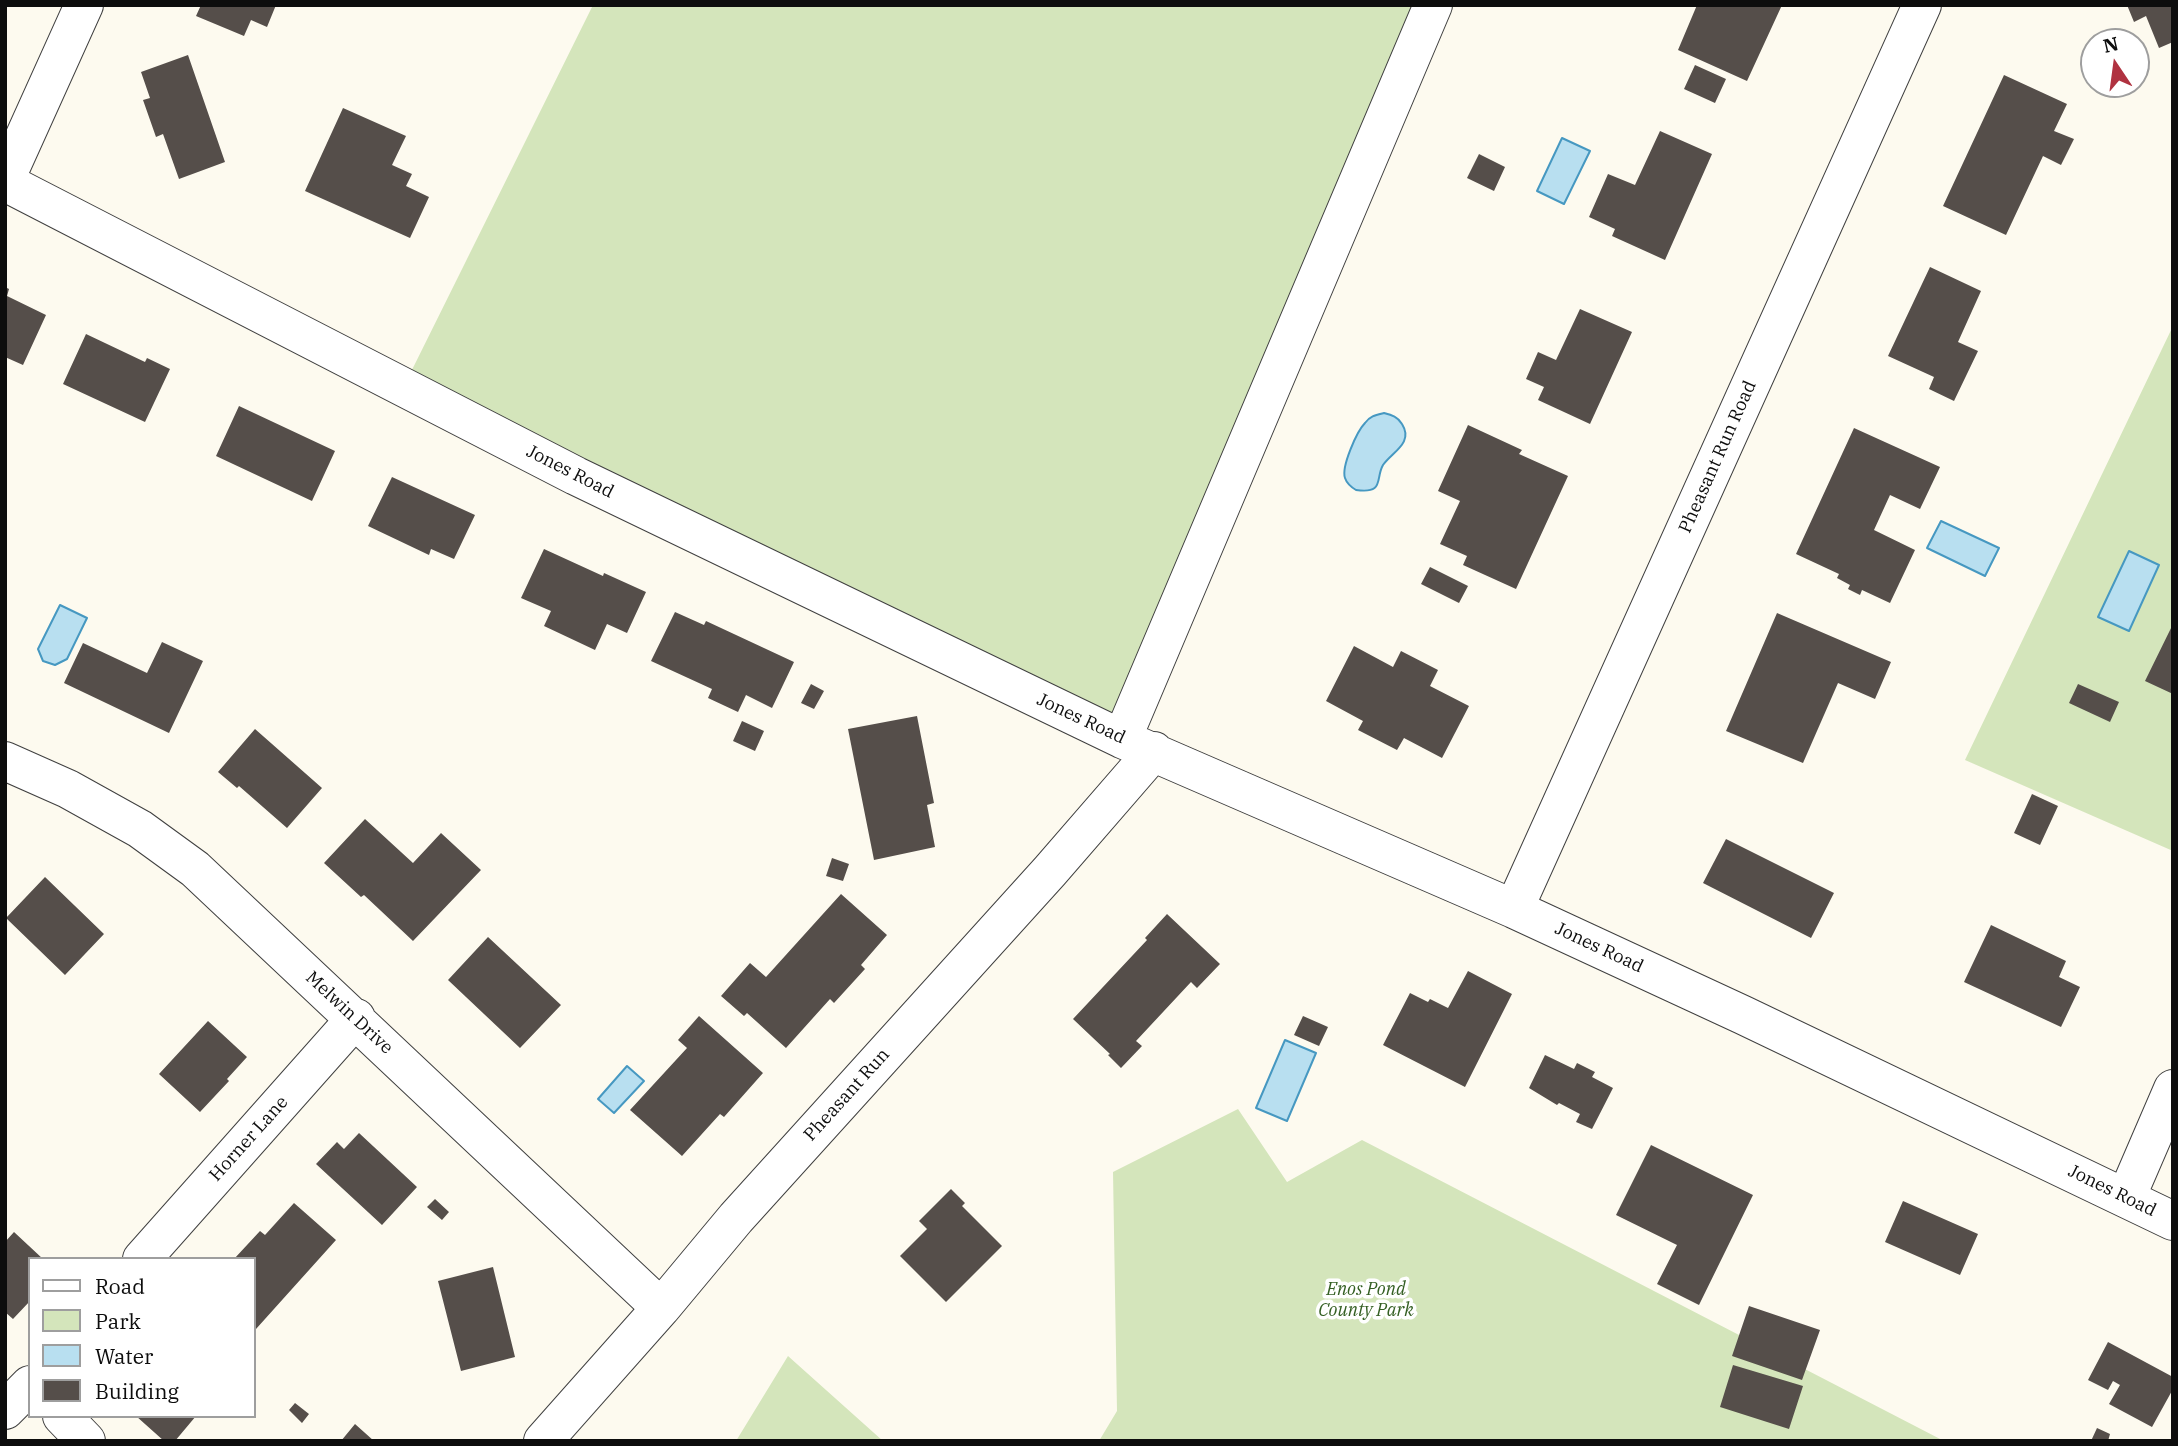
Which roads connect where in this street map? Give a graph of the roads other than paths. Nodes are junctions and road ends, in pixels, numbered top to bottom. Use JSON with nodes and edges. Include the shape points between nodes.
{"nodes":[{"id":1,"x":84,"y":5,"type":"edge"},
{"id":2,"x":1433,"y":5,"type":"edge"},
{"id":3,"x":1922,"y":5,"type":"edge"},
{"id":4,"x":5,"y":181,"type":"edge"},
{"id":5,"x":1138,"y":745,"type":"junction"},
{"id":6,"x":5,"y":761,"type":"edge"},
{"id":7,"x":1514,"y":909,"type":"junction"},
{"id":8,"x":356,"y":1018,"type":"junction"},
{"id":9,"x":2173,"y":1089,"type":"edge"},
{"id":10,"x":2126,"y":1198,"type":"junction"},
{"id":11,"x":2173,"y":1221,"type":"edge"},
{"id":12,"x":144,"y":1257,"type":"edge"},
{"id":13,"x":661,"y":1308,"type":"junction"},
{"id":14,"x":28,"y":1387,"type":"edge"},
{"id":15,"x":5,"y":1410,"type":"edge"},
{"id":16,"x":64,"y":1418,"type":"edge"},
{"id":17,"x":86,"y":1441,"type":"edge"},
{"id":18,"x":543,"y":1441,"type":"edge"}],
"edges":[{"from":1,"to":4,"type":"street"},
{"from":2,"to":5,"type":"street","name":"Pheasant Run"},
{"from":3,"to":7,"type":"street","name":"Pheasant Run Road"},
{"from":4,"to":5,"type":"street","name":"Jones Road","via":[[576,476]]},
{"from":5,"to":7,"type":"street","name":"Jones Road"},
{"from":5,"to":13,"type":"street","name":"Pheasant Run","via":[[1050,871],[736,1218]]},
{"from":6,"to":8,"type":"street","name":"Melwin Drive","via":[[140,829],[195,869]]},
{"from":7,"to":10,"type":"street","name":"Jones Road"},
{"from":8,"to":12,"type":"street","name":"Horner Lane"},
{"from":8,"to":13,"type":"street","name":"Melwin Drive"},
{"from":9,"to":10,"type":"street"},
{"from":10,"to":11,"type":"street","name":"Jones Road"},
{"from":13,"to":18,"type":"street","name":"Pheasant Run"},
{"from":14,"to":15,"type":"street"},
{"from":16,"to":17,"type":"street"}]}
